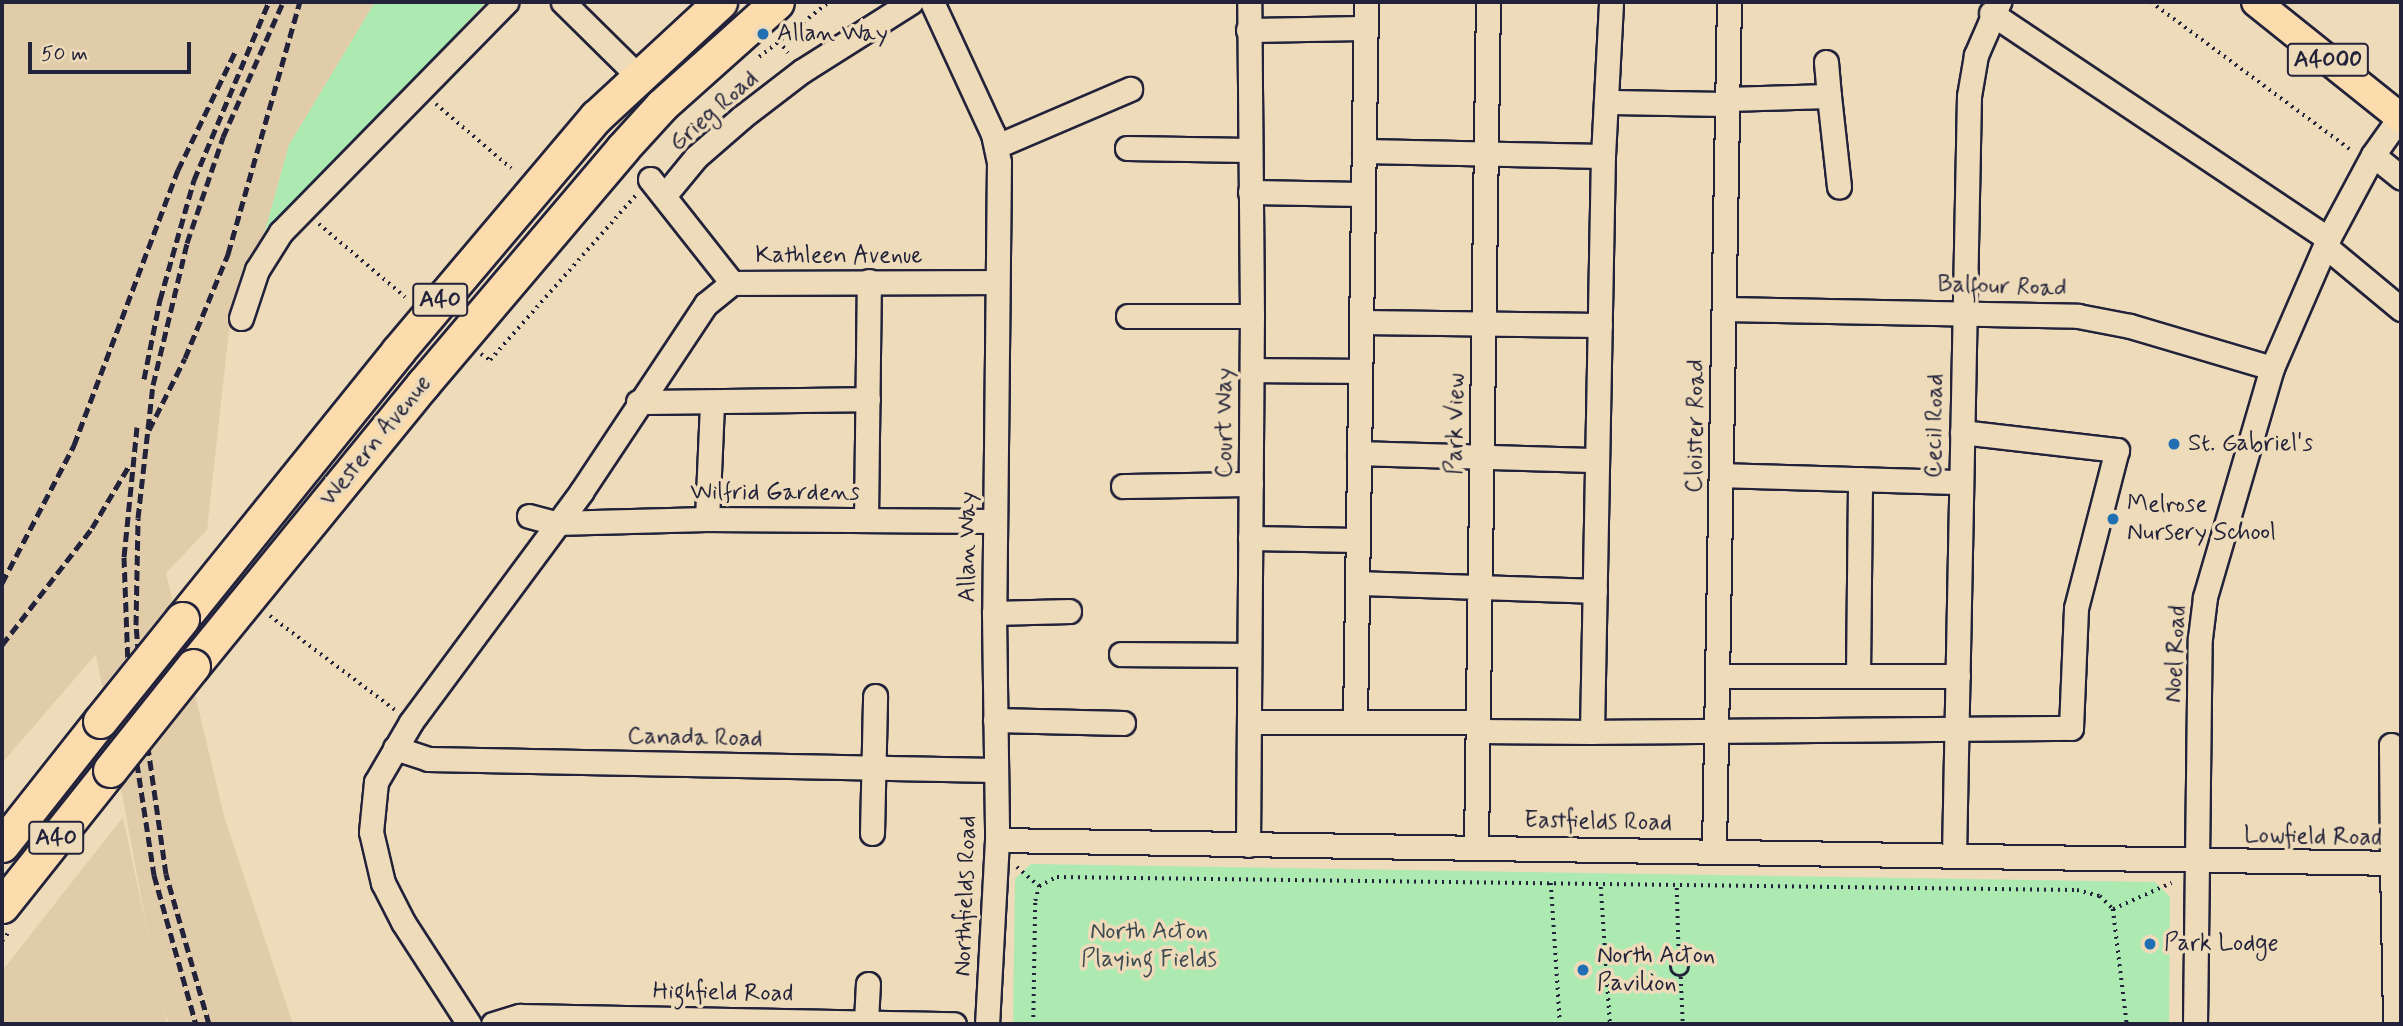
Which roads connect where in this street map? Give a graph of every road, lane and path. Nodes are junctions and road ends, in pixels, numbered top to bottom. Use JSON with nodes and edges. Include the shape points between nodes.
{"nodes":[{"id":1,"x":506,"y":2,"type":"edge"},
{"id":2,"x":563,"y":2,"type":"edge"},
{"id":3,"x":720,"y":2,"type":"edge"},
{"id":4,"x":778,"y":2,"type":"edge"},
{"id":5,"x":911,"y":2,"type":"edge"},
{"id":6,"x":932,"y":2,"type":"edge"},
{"id":7,"x":1249,"y":2,"type":"edge"},
{"id":8,"x":1366,"y":2,"type":"edge"},
{"id":9,"x":1488,"y":2,"type":"edge"},
{"id":10,"x":1611,"y":2,"type":"edge"},
{"id":11,"x":1729,"y":2,"type":"edge"},
{"id":12,"x":2151,"y":2,"type":"edge"},
{"id":13,"x":2256,"y":2,"type":"edge"},
{"id":14,"x":1995,"y":7,"type":"edge"},
{"id":15,"x":1366,"y":28,"type":"junction"},
{"id":16,"x":1248,"y":30,"type":"junction"},
{"id":17,"x":1826,"y":62,"type":"dead end"},
{"id":18,"x":636,"y":75,"type":"junction"},
{"id":19,"x":418,"y":88,"type":"junction"},
{"id":20,"x":1130,"y":89,"type":"dead end"},
{"id":21,"x":1829,"y":96,"type":"junction"},
{"id":22,"x":1609,"y":102,"type":"junction"},
{"id":23,"x":1727,"y":102,"type":"junction"},
{"id":24,"x":2401,"y":118,"type":"edge"},
{"id":25,"x":997,"y":146,"type":"junction"},
{"id":26,"x":1127,"y":148,"type":"dead end"},
{"id":27,"x":1249,"y":150,"type":"junction"},
{"id":28,"x":1364,"y":150,"type":"junction"},
{"id":29,"x":1486,"y":153,"type":"junction"},
{"id":30,"x":1603,"y":156,"type":"junction"},
{"id":31,"x":2371,"y":159,"type":"junction"},
{"id":32,"x":511,"y":168,"type":"dead end"},
{"id":33,"x":2401,"y":178,"type":"edge"},
{"id":34,"x":1839,"y":186,"type":"dead end"},
{"id":35,"x":657,"y":187,"type":"junction"},
{"id":36,"x":1250,"y":192,"type":"junction"},
{"id":37,"x":1363,"y":194,"type":"junction"},
{"id":38,"x":301,"y":209,"type":"junction"},
{"id":39,"x":592,"y":230,"type":"dead end"},
{"id":40,"x":599,"y":236,"type":"junction"},
{"id":41,"x":2327,"y":243,"type":"junction"},
{"id":42,"x":869,"y":281,"type":"junction"},
{"id":43,"x":996,"y":282,"type":"junction"},
{"id":44,"x":732,"y":283,"type":"junction"},
{"id":45,"x":405,"y":297,"type":"dead end"},
{"id":46,"x":1724,"y":309,"type":"junction"},
{"id":47,"x":2401,"y":309,"type":"edge"},
{"id":48,"x":1962,"y":311,"type":"junction"},
{"id":49,"x":1128,"y":316,"type":"dead end"},
{"id":50,"x":1252,"y":316,"type":"junction"},
{"id":51,"x":241,"y":318,"type":"dead end"},
{"id":52,"x":1361,"y":322,"type":"junction"},
{"id":53,"x":1484,"y":325,"type":"junction"},
{"id":54,"x":1600,"y":325,"type":"junction"},
{"id":55,"x":489,"y":360,"type":"dead end"},
{"id":56,"x":2272,"y":368,"type":"junction"},
{"id":57,"x":1252,"y":370,"type":"junction"},
{"id":58,"x":1360,"y":371,"type":"junction"},
{"id":59,"x":868,"y":399,"type":"junction"},
{"id":60,"x":638,"y":402,"type":"junction"},
{"id":61,"x":712,"y":403,"type":"junction"},
{"id":62,"x":1962,"y":432,"type":"junction"},
{"id":63,"x":1359,"y":453,"type":"junction"},
{"id":64,"x":1482,"y":457,"type":"junction"},
{"id":65,"x":1597,"y":460,"type":"junction"},
{"id":66,"x":1721,"y":475,"type":"junction"},
{"id":67,"x":1860,"y":479,"type":"junction"},
{"id":68,"x":1961,"y":482,"type":"junction"},
{"id":69,"x":1251,"y":484,"type":"junction"},
{"id":70,"x":1123,"y":486,"type":"dead end"},
{"id":71,"x":529,"y":516,"type":"dead end"},
{"id":72,"x":707,"y":519,"type":"junction"},
{"id":73,"x":866,"y":519,"type":"junction"},
{"id":74,"x":995,"y":521,"type":"junction"},
{"id":75,"x":555,"y":523,"type":"junction"},
{"id":76,"x":1250,"y":538,"type":"junction"},
{"id":77,"x":1358,"y":540,"type":"junction"},
{"id":78,"x":1358,"y":583,"type":"junction"},
{"id":79,"x":1480,"y":588,"type":"junction"},
{"id":80,"x":1595,"y":591,"type":"junction"},
{"id":81,"x":1069,"y":611,"type":"dead end"},
{"id":82,"x":994,"y":613,"type":"junction"},
{"id":83,"x":266,"y":614,"type":"dead end"},
{"id":84,"x":1121,"y":654,"type":"dead end"},
{"id":85,"x":1249,"y":655,"type":"junction"},
{"id":86,"x":1717,"y":676,"type":"junction"},
{"id":87,"x":1857,"y":677,"type":"junction"},
{"id":88,"x":1958,"y":677,"type":"junction"},
{"id":89,"x":875,"y":696,"type":"dead end"},
{"id":90,"x":995,"y":720,"type":"junction"},
{"id":91,"x":1355,"y":721,"type":"junction"},
{"id":92,"x":411,"y":722,"type":"junction"},
{"id":93,"x":1249,"y":722,"type":"junction"},
{"id":94,"x":1123,"y":723,"type":"dead end"},
{"id":95,"x":1478,"y":727,"type":"junction"},
{"id":96,"x":1957,"y":730,"type":"junction"},
{"id":97,"x":1717,"y":731,"type":"junction"},
{"id":98,"x":1592,"y":732,"type":"junction"},
{"id":99,"x":2391,"y":745,"type":"dead end"},
{"id":100,"x":395,"y":748,"type":"junction"},
{"id":101,"x":875,"y":769,"type":"junction"},
{"id":102,"x":995,"y":770,"type":"junction"},
{"id":103,"x":872,"y":833,"type":"dead end"},
{"id":104,"x":997,"y":840,"type":"junction"},
{"id":105,"x":2,"y":845,"type":"edge"},
{"id":106,"x":1248,"y":845,"type":"junction"},
{"id":107,"x":1476,"y":847,"type":"junction"},
{"id":108,"x":1714,"y":850,"type":"junction"},
{"id":109,"x":1954,"y":856,"type":"junction"},
{"id":110,"x":2199,"y":861,"type":"junction"},
{"id":111,"x":2392,"y":863,"type":"junction"},
{"id":112,"x":1551,"y":883,"type":"junction"},
{"id":113,"x":1601,"y":886,"type":"junction"},
{"id":114,"x":1676,"y":888,"type":"junction"},
{"id":115,"x":1863,"y":890,"type":"junction"},
{"id":116,"x":2073,"y":890,"type":"junction"},
{"id":117,"x":2072,"y":896,"type":"dead end"},
{"id":118,"x":1863,"y":897,"type":"dead end"},
{"id":119,"x":2,"y":906,"type":"edge"},
{"id":120,"x":2113,"y":909,"type":"junction"},
{"id":121,"x":1679,"y":958,"type":"junction"},
{"id":122,"x":1681,"y":976,"type":"junction"},
{"id":123,"x":868,"y":984,"type":"dead end"},
{"id":124,"x":688,"y":1021,"type":"edge"},
{"id":125,"x":866,"y":1021,"type":"junction"},
{"id":126,"x":469,"y":1024,"type":"edge"},
{"id":127,"x":493,"y":1024,"type":"edge"},
{"id":128,"x":954,"y":1024,"type":"edge"},
{"id":129,"x":987,"y":1024,"type":"edge"},
{"id":130,"x":1033,"y":1024,"type":"edge"},
{"id":131,"x":1560,"y":1024,"type":"edge"},
{"id":132,"x":1610,"y":1024,"type":"edge"},
{"id":133,"x":1683,"y":1024,"type":"edge"},
{"id":134,"x":2127,"y":1024,"type":"edge"},
{"id":135,"x":2195,"y":1024,"type":"edge"},
{"id":136,"x":2395,"y":1024,"type":"edge"}],
"edges":[{"from":1,"to":19,"type":"street"},
{"from":2,"to":18,"type":"street"},
{"from":3,"to":18,"type":"highway","name":"Western Avenue","number":"A40"},
{"from":4,"to":119,"type":"highway","name":"Western Avenue","number":"A40","bridge":true,"via":[[662,106],[622,149],[422,384]]},
{"from":5,"to":35,"type":"street","name":"Grieg Road","via":[[802,71]]},
{"from":6,"to":25,"type":"street","name":"Allan Way"},
{"from":7,"to":16,"type":"street","name":"Court Way"},
{"from":8,"to":15,"type":"street"},
{"from":9,"to":29,"type":"street","name":"Park View"},
{"from":10,"to":22,"type":"street"},
{"from":11,"to":23,"type":"street","name":"Cloister Road"},
{"from":12,"to":31,"type":"path"},
{"from":13,"to":24,"type":"main road","number":"A4000"},
{"from":14,"to":41,"type":"street"},
{"from":14,"to":48,"type":"street","name":"Cecil Road","via":[[1976,55],[1969,96]]},
{"from":15,"to":16,"type":"street"},
{"from":15,"to":28,"type":"street"},
{"from":16,"to":27,"type":"street","name":"Court Way"},
{"from":17,"to":21,"type":"street"},
{"from":18,"to":105,"type":"highway","name":"Western Avenue","number":"A40","bridge":true,"via":[[398,351]]},
{"from":19,"to":32,"type":"path"},
{"from":19,"to":38,"type":"street"},
{"from":20,"to":25,"type":"street"},
{"from":21,"to":23,"type":"street"},
{"from":21,"to":34,"type":"street"},
{"from":22,"to":23,"type":"street"},
{"from":22,"to":30,"type":"street"},
{"from":23,"to":46,"type":"street","name":"Cloister Road"},
{"from":24,"to":31,"type":"street","name":"Noel Road"},
{"from":25,"to":43,"type":"street","name":"Allan Way"},
{"from":26,"to":27,"type":"street"},
{"from":27,"to":36,"type":"street","name":"Court Way"},
{"from":28,"to":29,"type":"street"},
{"from":28,"to":37,"type":"street"},
{"from":29,"to":30,"type":"street"},
{"from":29,"to":53,"type":"street","name":"Park View"},
{"from":30,"to":54,"type":"street"},
{"from":31,"to":33,"type":"street"},
{"from":31,"to":41,"type":"street","name":"Noel Road"},
{"from":35,"to":40,"type":"path"},
{"from":35,"to":44,"type":"street","name":"Kathleen Avenue"},
{"from":36,"to":37,"type":"street"},
{"from":36,"to":50,"type":"street","name":"Court Way"},
{"from":37,"to":52,"type":"street"},
{"from":38,"to":45,"type":"path"},
{"from":38,"to":51,"type":"street","via":[[257,270]]},
{"from":39,"to":40,"type":"path"},
{"from":40,"to":55,"type":"path"},
{"from":41,"to":47,"type":"street"},
{"from":41,"to":56,"type":"street","name":"Noel Road"},
{"from":42,"to":43,"type":"street","name":"Kathleen Avenue"},
{"from":42,"to":44,"type":"street","name":"Kathleen Avenue"},
{"from":42,"to":59,"type":"street"},
{"from":43,"to":74,"type":"street","name":"Allan Way"},
{"from":44,"to":60,"type":"street","via":[[706,304]]},
{"from":46,"to":48,"type":"street","name":"Balfour Road"},
{"from":46,"to":66,"type":"street","name":"Cloister Road"},
{"from":48,"to":56,"type":"street","name":"Balfour Road","via":[[2078,316],[2130,326]]},
{"from":48,"to":62,"type":"street","name":"Cecil Road"},
{"from":49,"to":50,"type":"street"},
{"from":50,"to":57,"type":"street","name":"Court Way"},
{"from":52,"to":53,"type":"street"},
{"from":52,"to":58,"type":"street"},
{"from":53,"to":54,"type":"street"},
{"from":53,"to":64,"type":"street","name":"Park View"},
{"from":54,"to":65,"type":"street"},
{"from":56,"to":110,"type":"street","name":"Noel Road","via":[[2205,597],[2200,638]]},
{"from":57,"to":58,"type":"street"},
{"from":57,"to":69,"type":"street","name":"Court Way"},
{"from":58,"to":63,"type":"street"},
{"from":59,"to":61,"type":"street"},
{"from":59,"to":73,"type":"street"},
{"from":60,"to":61,"type":"street"},
{"from":60,"to":75,"type":"street","via":[[581,492]]},
{"from":61,"to":72,"type":"street"},
{"from":62,"to":68,"type":"street","name":"Cecil Road"},
{"from":62,"to":96,"type":"street","via":[[2117,450],[2076,608],[2071,728]]},
{"from":63,"to":64,"type":"street"},
{"from":63,"to":77,"type":"street"},
{"from":64,"to":65,"type":"street"},
{"from":64,"to":79,"type":"street","name":"Park View"},
{"from":65,"to":80,"type":"street"},
{"from":66,"to":67,"type":"street"},
{"from":66,"to":86,"type":"street","name":"Cloister Road"},
{"from":67,"to":68,"type":"street"},
{"from":67,"to":87,"type":"street"},
{"from":68,"to":88,"type":"street","name":"Cecil Road"},
{"from":69,"to":70,"type":"street"},
{"from":69,"to":76,"type":"street","name":"Court Way"},
{"from":71,"to":75,"type":"street","name":"Wilfrid Gardens"},
{"from":72,"to":73,"type":"street","name":"Wilfrid Gardens"},
{"from":72,"to":75,"type":"street","name":"Wilfrid Gardens"},
{"from":73,"to":74,"type":"street","name":"Wilfrid Gardens"},
{"from":74,"to":82,"type":"street","name":"Allan Way"},
{"from":75,"to":92,"type":"street"},
{"from":76,"to":77,"type":"street"},
{"from":76,"to":85,"type":"street","name":"Court Way"},
{"from":77,"to":78,"type":"street"},
{"from":78,"to":79,"type":"street"},
{"from":78,"to":91,"type":"street"},
{"from":79,"to":80,"type":"street"},
{"from":79,"to":95,"type":"street","name":"Park View"},
{"from":80,"to":98,"type":"street"},
{"from":81,"to":82,"type":"street"},
{"from":82,"to":90,"type":"street","name":"Allan Way"},
{"from":83,"to":92,"type":"path"},
{"from":84,"to":85,"type":"street"},
{"from":85,"to":93,"type":"street","name":"Court Way"},
{"from":86,"to":87,"type":"street"},
{"from":86,"to":97,"type":"street","name":"Cloister Road"},
{"from":87,"to":88,"type":"street"},
{"from":88,"to":96,"type":"street","name":"Cecil Road"},
{"from":89,"to":101,"type":"street"},
{"from":90,"to":94,"type":"street"},
{"from":90,"to":102,"type":"street","name":"Allan Way"},
{"from":91,"to":93,"type":"street"},
{"from":91,"to":95,"type":"street"},
{"from":92,"to":100,"type":"street"},
{"from":93,"to":106,"type":"street","name":"Court Way"},
{"from":95,"to":98,"type":"street"},
{"from":95,"to":107,"type":"street","name":"Park View"},
{"from":96,"to":97,"type":"street"},
{"from":96,"to":109,"type":"street","name":"Cecil Road"},
{"from":97,"to":98,"type":"street"},
{"from":97,"to":108,"type":"street","name":"Cloister Road"},
{"from":99,"to":111,"type":"street"},
{"from":100,"to":101,"type":"street","name":"Canada Road","via":[[428,759]]},
{"from":100,"to":126,"type":"street","via":[[376,782],[371,808],[375,858],[403,922]]},
{"from":101,"to":102,"type":"street","name":"Canada Road"},
{"from":101,"to":103,"type":"street"},
{"from":102,"to":104,"type":"street","name":"Northfields Road"},
{"from":104,"to":106,"type":"street","name":"Eastfields Road"},
{"from":104,"to":129,"type":"street","name":"Northfields Road"},
{"from":106,"to":107,"type":"street","name":"Eastfields Road"},
{"from":107,"to":108,"type":"street","name":"Eastfields Road"},
{"from":108,"to":109,"type":"street","name":"Eastfields Road"},
{"from":109,"to":110,"type":"street","name":"Eastfields Road"},
{"from":110,"to":111,"type":"street","name":"Lowfield Road"},
{"from":110,"to":120,"type":"path","via":[[2162,889]]},
{"from":110,"to":135,"type":"street","name":"Noel Road"},
{"from":111,"to":136,"type":"street","name":"Lowfield Road"},
{"from":112,"to":113,"type":"path"},
{"from":112,"to":130,"type":"path","via":[[1046,880],[1035,901]]},
{"from":112,"to":131,"type":"path"},
{"from":113,"to":114,"type":"path"},
{"from":113,"to":132,"type":"path"},
{"from":114,"to":115,"type":"path"},
{"from":114,"to":121,"type":"path"},
{"from":115,"to":116,"type":"path"},
{"from":115,"to":118,"type":"path"},
{"from":116,"to":117,"type":"path"},
{"from":116,"to":120,"type":"path","via":[[2100,896]]},
{"from":120,"to":134,"type":"path"},
{"from":121,"to":122,"type":"path","via":[[1689,966]]},
{"from":121,"to":122,"type":"path","via":[[1671,968]]},
{"from":122,"to":133,"type":"path"},
{"from":123,"to":125,"type":"street"},
{"from":124,"to":125,"type":"street","name":"Highfield Road"},
{"from":124,"to":127,"type":"street","name":"Highfield Road","via":[[520,1016]]},
{"from":125,"to":128,"type":"street","name":"Highfield Road"}]}
